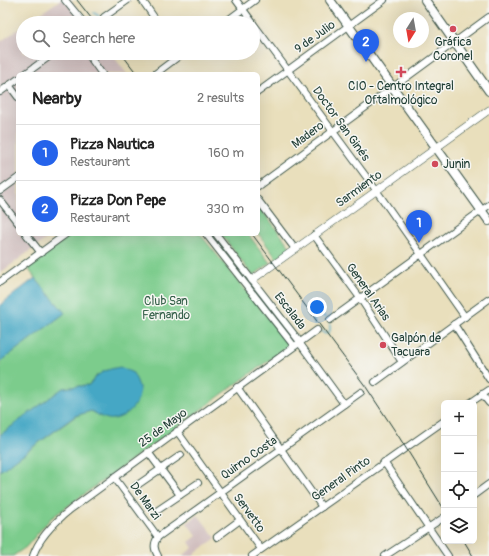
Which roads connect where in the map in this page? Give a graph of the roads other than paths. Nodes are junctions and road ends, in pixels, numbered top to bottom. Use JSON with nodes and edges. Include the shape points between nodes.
{"nodes":[{"id":1,"x":65,"y":0,"type":"edge"},
{"id":2,"x":128,"y":0,"type":"edge"},
{"id":3,"x":142,"y":0,"type":"edge"},
{"id":4,"x":236,"y":0,"type":"edge"},
{"id":5,"x":255,"y":0,"type":"edge"},
{"id":6,"x":330,"y":0,"type":"edge"},
{"id":7,"x":384,"y":0,"type":"edge"},
{"id":8,"x":425,"y":0,"type":"edge"},
{"id":9,"x":242,"y":9,"type":"junction"},
{"id":10,"x":78,"y":16,"type":"edge"},
{"id":11,"x":105,"y":16,"type":"edge"},
{"id":12,"x":153,"y":16,"type":"edge"},
{"id":13,"x":233,"y":16,"type":"edge"},
{"id":14,"x":248,"y":16,"type":"edge"},
{"id":15,"x":489,"y":17,"type":"edge"},
{"id":16,"x":349,"y":26,"type":"junction"},
{"id":17,"x":260,"y":32,"type":"edge"},
{"id":18,"x":455,"y":42,"type":"junction"},
{"id":19,"x":44,"y":60,"type":"edge"},
{"id":20,"x":92,"y":60,"type":"edge"},
{"id":21,"x":173,"y":60,"type":"edge"},
{"id":22,"x":288,"y":70,"type":"junction"},
{"id":23,"x":28,"y":72,"type":"edge"},
{"id":24,"x":101,"y":72,"type":"edge"},
{"id":25,"x":158,"y":72,"type":"edge"},
{"id":26,"x":16,"y":80,"type":"edge"},
{"id":27,"x":9,"y":85,"type":"junction"},
{"id":28,"x":393,"y":87,"type":"junction"},
{"id":29,"x":260,"y":91,"type":"edge"},
{"id":30,"x":489,"y":91,"type":"edge"},
{"id":31,"x":0,"y":92,"type":"edge"},
{"id":32,"x":16,"y":94,"type":"edge"},
{"id":33,"x":489,"y":110,"type":"edge"},
{"id":34,"x":333,"y":130,"type":"junction"},
{"id":35,"x":436,"y":148,"type":"junction"},
{"id":36,"x":16,"y":179,"type":"edge"},
{"id":37,"x":260,"y":185,"type":"edge"},
{"id":38,"x":376,"y":190,"type":"junction"},
{"id":39,"x":0,"y":191,"type":"edge"},
{"id":40,"x":0,"y":200,"type":"edge"},
{"id":41,"x":260,"y":203,"type":"edge"},
{"id":42,"x":489,"y":205,"type":"edge"},
{"id":43,"x":481,"y":211,"type":"junction"},
{"id":44,"x":16,"y":220,"type":"edge"},
{"id":45,"x":489,"y":221,"type":"edge"},
{"id":46,"x":314,"y":235,"type":"junction"},
{"id":47,"x":28,"y":236,"type":"edge"},
{"id":48,"x":63,"y":236,"type":"edge"},
{"id":49,"x":208,"y":236,"type":"edge"},
{"id":50,"x":217,"y":236,"type":"edge"},
{"id":51,"x":295,"y":249,"type":"junction"},
{"id":52,"x":41,"y":253,"type":"junction"},
{"id":53,"x":421,"y":255,"type":"junction"},
{"id":54,"x":0,"y":282,"type":"edge"},
{"id":55,"x":247,"y":284,"type":"junction"},
{"id":56,"x":360,"y":298,"type":"junction"},
{"id":57,"x":489,"y":299,"type":"edge"},
{"id":58,"x":465,"y":317,"type":"junction"},
{"id":59,"x":330,"y":320,"type":"dead end"},
{"id":60,"x":454,"y":324,"type":"junction"},
{"id":61,"x":316,"y":330,"type":"dead end"},
{"id":62,"x":300,"y":342,"type":"junction"},
{"id":63,"x":294,"y":346,"type":"junction"},
{"id":64,"x":402,"y":362,"type":"junction"},
{"id":65,"x":489,"y":379,"type":"edge"},
{"id":66,"x":375,"y":382,"type":"dead end"},
{"id":67,"x":237,"y":387,"type":"junction"},
{"id":68,"x":489,"y":390,"type":"edge"},
{"id":69,"x":361,"y":392,"type":"dead end"},
{"id":70,"x":482,"y":394,"type":"junction"},
{"id":71,"x":474,"y":400,"type":"edge"},
{"id":72,"x":489,"y":403,"type":"edge"},
{"id":73,"x":344,"y":404,"type":"junction"},
{"id":74,"x":441,"y":423,"type":"edge"},
{"id":75,"x":177,"y":431,"type":"junction"},
{"id":76,"x":281,"y":449,"type":"junction"},
{"id":77,"x":148,"y":452,"type":"junction"},
{"id":78,"x":181,"y":455,"type":"dead end"},
{"id":79,"x":384,"y":462,"type":"junction"},
{"id":80,"x":161,"y":469,"type":"junction"},
{"id":81,"x":114,"y":477,"type":"junction"},
{"id":82,"x":198,"y":483,"type":"dead end"},
{"id":83,"x":489,"y":484,"type":"edge"},
{"id":84,"x":136,"y":486,"type":"dead end"},
{"id":85,"x":220,"y":492,"type":"junction"},
{"id":86,"x":477,"y":493,"type":"edge"},
{"id":87,"x":180,"y":496,"type":"junction"},
{"id":88,"x":322,"y":507,"type":"junction"},
{"id":89,"x":158,"y":510,"type":"dead end"},
{"id":90,"x":441,"y":519,"type":"edge"},
{"id":91,"x":240,"y":520,"type":"junction"},
{"id":92,"x":428,"y":527,"type":"junction"},
{"id":93,"x":158,"y":537,"type":"junction"},
{"id":94,"x":217,"y":537,"type":"dead end"},
{"id":95,"x":261,"y":549,"type":"junction"},
{"id":96,"x":32,"y":555,"type":"edge"},
{"id":97,"x":158,"y":556,"type":"edge"},
{"id":98,"x":252,"y":556,"type":"edge"},
{"id":99,"x":385,"y":556,"type":"edge"},
{"id":100,"x":448,"y":556,"type":"edge"}],
"edges":[{"from":1,"to":10,"type":"street"},
{"from":2,"to":11,"type":"street"},
{"from":3,"to":12,"type":"street"},
{"from":4,"to":9,"type":"street","name":"Doctor San Ginés"},
{"from":5,"to":9,"type":"street"},
{"from":6,"to":16,"type":"main road"},
{"from":7,"to":16,"type":"street","name":"9 de Julio"},
{"from":8,"to":18,"type":"main road"},
{"from":9,"to":13,"type":"street"},
{"from":9,"to":14,"type":"street","name":"Doctor San Ginés"},
{"from":15,"to":18,"type":"street","name":"Madero"},
{"from":16,"to":22,"type":"street","name":"9 de Julio"},
{"from":16,"to":28,"type":"main road"},
{"from":17,"to":22,"type":"street","name":"Doctor San Ginés"},
{"from":18,"to":28,"type":"street","name":"Madero"},
{"from":18,"to":30,"type":"main road"},
{"from":19,"to":23,"type":"street"},
{"from":20,"to":24,"type":"street"},
{"from":21,"to":25,"type":"street"},
{"from":22,"to":29,"type":"street","name":"9 de Julio"},
{"from":22,"to":34,"type":"street","name":"Doctor San Ginés"},
{"from":26,"to":27,"type":"street"},
{"from":27,"to":31,"type":"street"},
{"from":27,"to":32,"type":"street"},
{"from":28,"to":34,"type":"street","name":"Madero"},
{"from":28,"to":35,"type":"main road"},
{"from":33,"to":35,"type":"street","name":"Sarmiento"},
{"from":34,"to":37,"type":"street","name":"Madero"},
{"from":34,"to":38,"type":"street","name":"Doctor San Ginés"},
{"from":35,"to":38,"type":"street","name":"Sarmiento"},
{"from":35,"to":43,"type":"main road"},
{"from":36,"to":39,"type":"street"},
{"from":38,"to":46,"type":"street","name":"Sarmiento"},
{"from":38,"to":53,"type":"street","name":"Doctor San Ginés"},
{"from":40,"to":44,"type":"street"},
{"from":41,"to":51,"type":"street"},
{"from":42,"to":43,"type":"street"},
{"from":43,"to":45,"type":"main road"},
{"from":43,"to":53,"type":"street"},
{"from":46,"to":51,"type":"street","name":"Sarmiento"},
{"from":46,"to":56,"type":"street","name":"General Arias"},
{"from":47,"to":52,"type":"street"},
{"from":48,"to":52,"type":"street"},
{"from":49,"to":55,"type":"street","name":"Escalada"},
{"from":50,"to":55,"type":"street","name":"Escalada"},
{"from":51,"to":55,"type":"street","name":"Sarmiento"},
{"from":52,"to":54,"type":"street"},
{"from":53,"to":56,"type":"street"},
{"from":53,"to":58,"type":"street","name":"Doctor San Ginés"},
{"from":55,"to":62,"type":"street","name":"Escalada"},
{"from":55,"to":63,"type":"street","name":"Escalada"},
{"from":56,"to":59,"type":"street"},
{"from":56,"to":64,"type":"street","name":"General Arias"},
{"from":57,"to":58,"type":"street"},
{"from":58,"to":60,"type":"street"},
{"from":60,"to":64,"type":"street"},
{"from":60,"to":65,"type":"street"},
{"from":61,"to":62,"type":"street","name":"25 de Mayo"},
{"from":62,"to":63,"type":"street","name":"25 de Mayo"},
{"from":62,"to":73,"type":"street","name":"Escalada"},
{"from":63,"to":67,"type":"street","name":"25 de Mayo"},
{"from":64,"to":66,"type":"street"},
{"from":67,"to":75,"type":"street","name":"25 de Mayo"},
{"from":67,"to":76,"type":"street"},
{"from":68,"to":70,"type":"street"},
{"from":69,"to":73,"type":"street","name":"Quirno Costa"},
{"from":70,"to":71,"type":"street"},
{"from":70,"to":72,"type":"street"},
{"from":73,"to":76,"type":"street","name":"Quirno Costa"},
{"from":74,"to":79,"type":"street","name":"General Pinto"},
{"from":75,"to":77,"type":"street","name":"25 de Mayo"},
{"from":75,"to":85,"type":"street","name":"Servetto"},
{"from":76,"to":85,"type":"street","name":"Quirno Costa"},
{"from":76,"to":88,"type":"street"},
{"from":77,"to":80,"type":"street"},
{"from":77,"to":81,"type":"street","name":"25 de Mayo"},
{"from":78,"to":80,"type":"street"},
{"from":79,"to":88,"type":"street","name":"General Pinto"},
{"from":79,"to":92,"type":"street"},
{"from":80,"to":84,"type":"street"},
{"from":80,"to":87,"type":"street"},
{"from":81,"to":93,"type":"street","name":"De Marzi"},
{"from":81,"to":96,"type":"street","name":"25 de Mayo","via":[[58,520]]},
{"from":82,"to":87,"type":"street"},
{"from":83,"to":86,"type":"street"},
{"from":85,"to":91,"type":"street","name":"Servetto"},
{"from":85,"to":93,"type":"street","name":"Quirno Costa"},
{"from":87,"to":89,"type":"street"},
{"from":88,"to":95,"type":"street","name":"General Pinto"},
{"from":90,"to":92,"type":"street"},
{"from":91,"to":94,"type":"street"},
{"from":91,"to":95,"type":"street","name":"Servetto"},
{"from":92,"to":99,"type":"street"},
{"from":92,"to":100,"type":"street"},
{"from":93,"to":97,"type":"street","name":"Quirno Costa","via":[[154,545]]},
{"from":95,"to":98,"type":"street","name":"General Pinto"}]}
